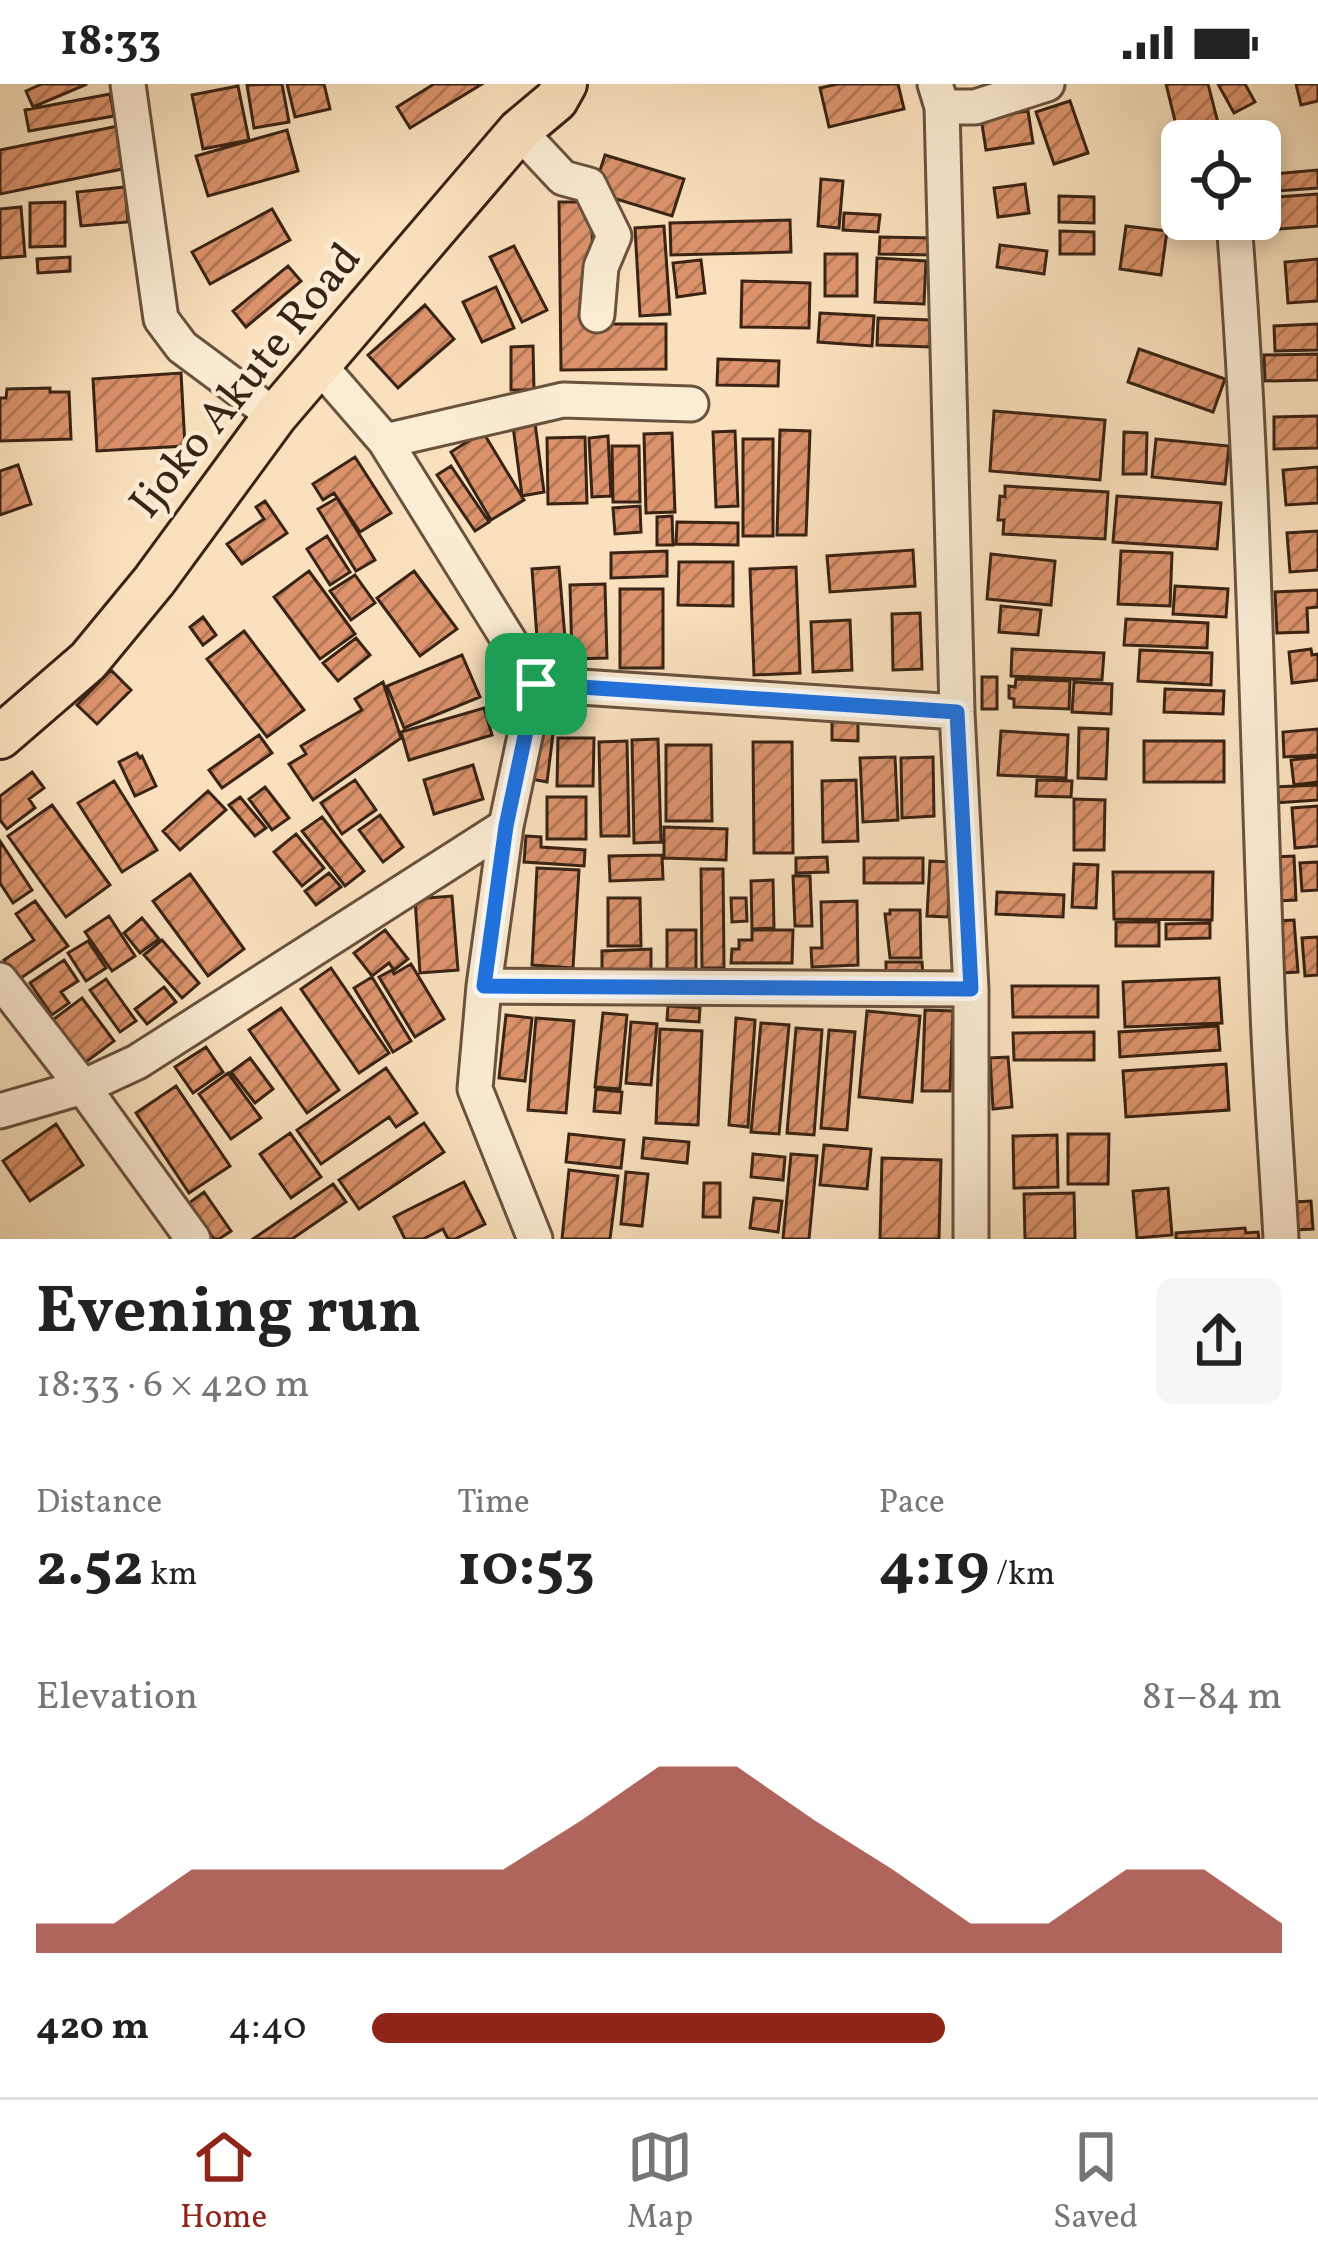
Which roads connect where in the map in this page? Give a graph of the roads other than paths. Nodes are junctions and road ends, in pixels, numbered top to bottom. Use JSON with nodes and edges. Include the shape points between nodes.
{"nodes":[{"id":1,"x":128,"y":84,"type":"edge"},
{"id":2,"x":1047,"y":84,"type":"edge"},
{"id":3,"x":556,"y":89,"type":"edge"},
{"id":4,"x":939,"y":95,"type":"edge"},
{"id":5,"x":519,"y":131,"type":"junction"},
{"id":6,"x":1235,"y":240,"type":"edge"},
{"id":7,"x":598,"y":316,"type":"dead end"},
{"id":8,"x":320,"y":366,"type":"junction"},
{"id":9,"x":691,"y":404,"type":"dead end"},
{"id":10,"x":275,"y":416,"type":"junction"},
{"id":11,"x":385,"y":441,"type":"junction"},
{"id":12,"x":536,"y":684,"type":"junction"},
{"id":13,"x":957,"y":712,"type":"junction"},
{"id":14,"x":0,"y":736,"type":"edge"},
{"id":15,"x":506,"y":826,"type":"junction"},
{"id":16,"x":0,"y":980,"type":"edge"},
{"id":17,"x":484,"y":986,"type":"junction"},
{"id":18,"x":971,"y":989,"type":"junction"},
{"id":19,"x":83,"y":1088,"type":"junction"},
{"id":20,"x":0,"y":1112,"type":"edge"},
{"id":21,"x":193,"y":1239,"type":"edge"},
{"id":22,"x":535,"y":1239,"type":"edge"},
{"id":23,"x":971,"y":1239,"type":"edge"},
{"id":24,"x":1281,"y":1239,"type":"edge"}],
"edges":[{"from":1,"to":10,"type":"street","via":[[161,319],[182,347]]},
{"from":2,"to":4,"type":"street","via":[[975,106]]},
{"from":3,"to":5,"type":"main road","name":"Ijoko Akute Road"},
{"from":4,"to":13,"type":"street"},
{"from":5,"to":7,"type":"street","via":[[563,178],[589,185],[614,236],[601,267]]},
{"from":5,"to":8,"type":"main road","name":"Ijoko Akute Road"},
{"from":6,"to":24,"type":"street"},
{"from":8,"to":10,"type":"main road","name":"Ijoko Akute Road"},
{"from":8,"to":11,"type":"street"},
{"from":9,"to":11,"type":"street","via":[[563,400]]},
{"from":10,"to":14,"type":"main road","name":"Ijoko Akute Road","via":[[88,661]]},
{"from":11,"to":12,"type":"street"},
{"from":12,"to":13,"type":"street"},
{"from":12,"to":15,"type":"street"},
{"from":13,"to":18,"type":"street"},
{"from":15,"to":17,"type":"street"},
{"from":15,"to":19,"type":"street","via":[[137,1062]]},
{"from":16,"to":19,"type":"street"},
{"from":17,"to":18,"type":"street"},
{"from":17,"to":22,"type":"street","via":[[476,1089]]},
{"from":18,"to":23,"type":"street"},
{"from":19,"to":20,"type":"street"},
{"from":19,"to":21,"type":"street"}]}
